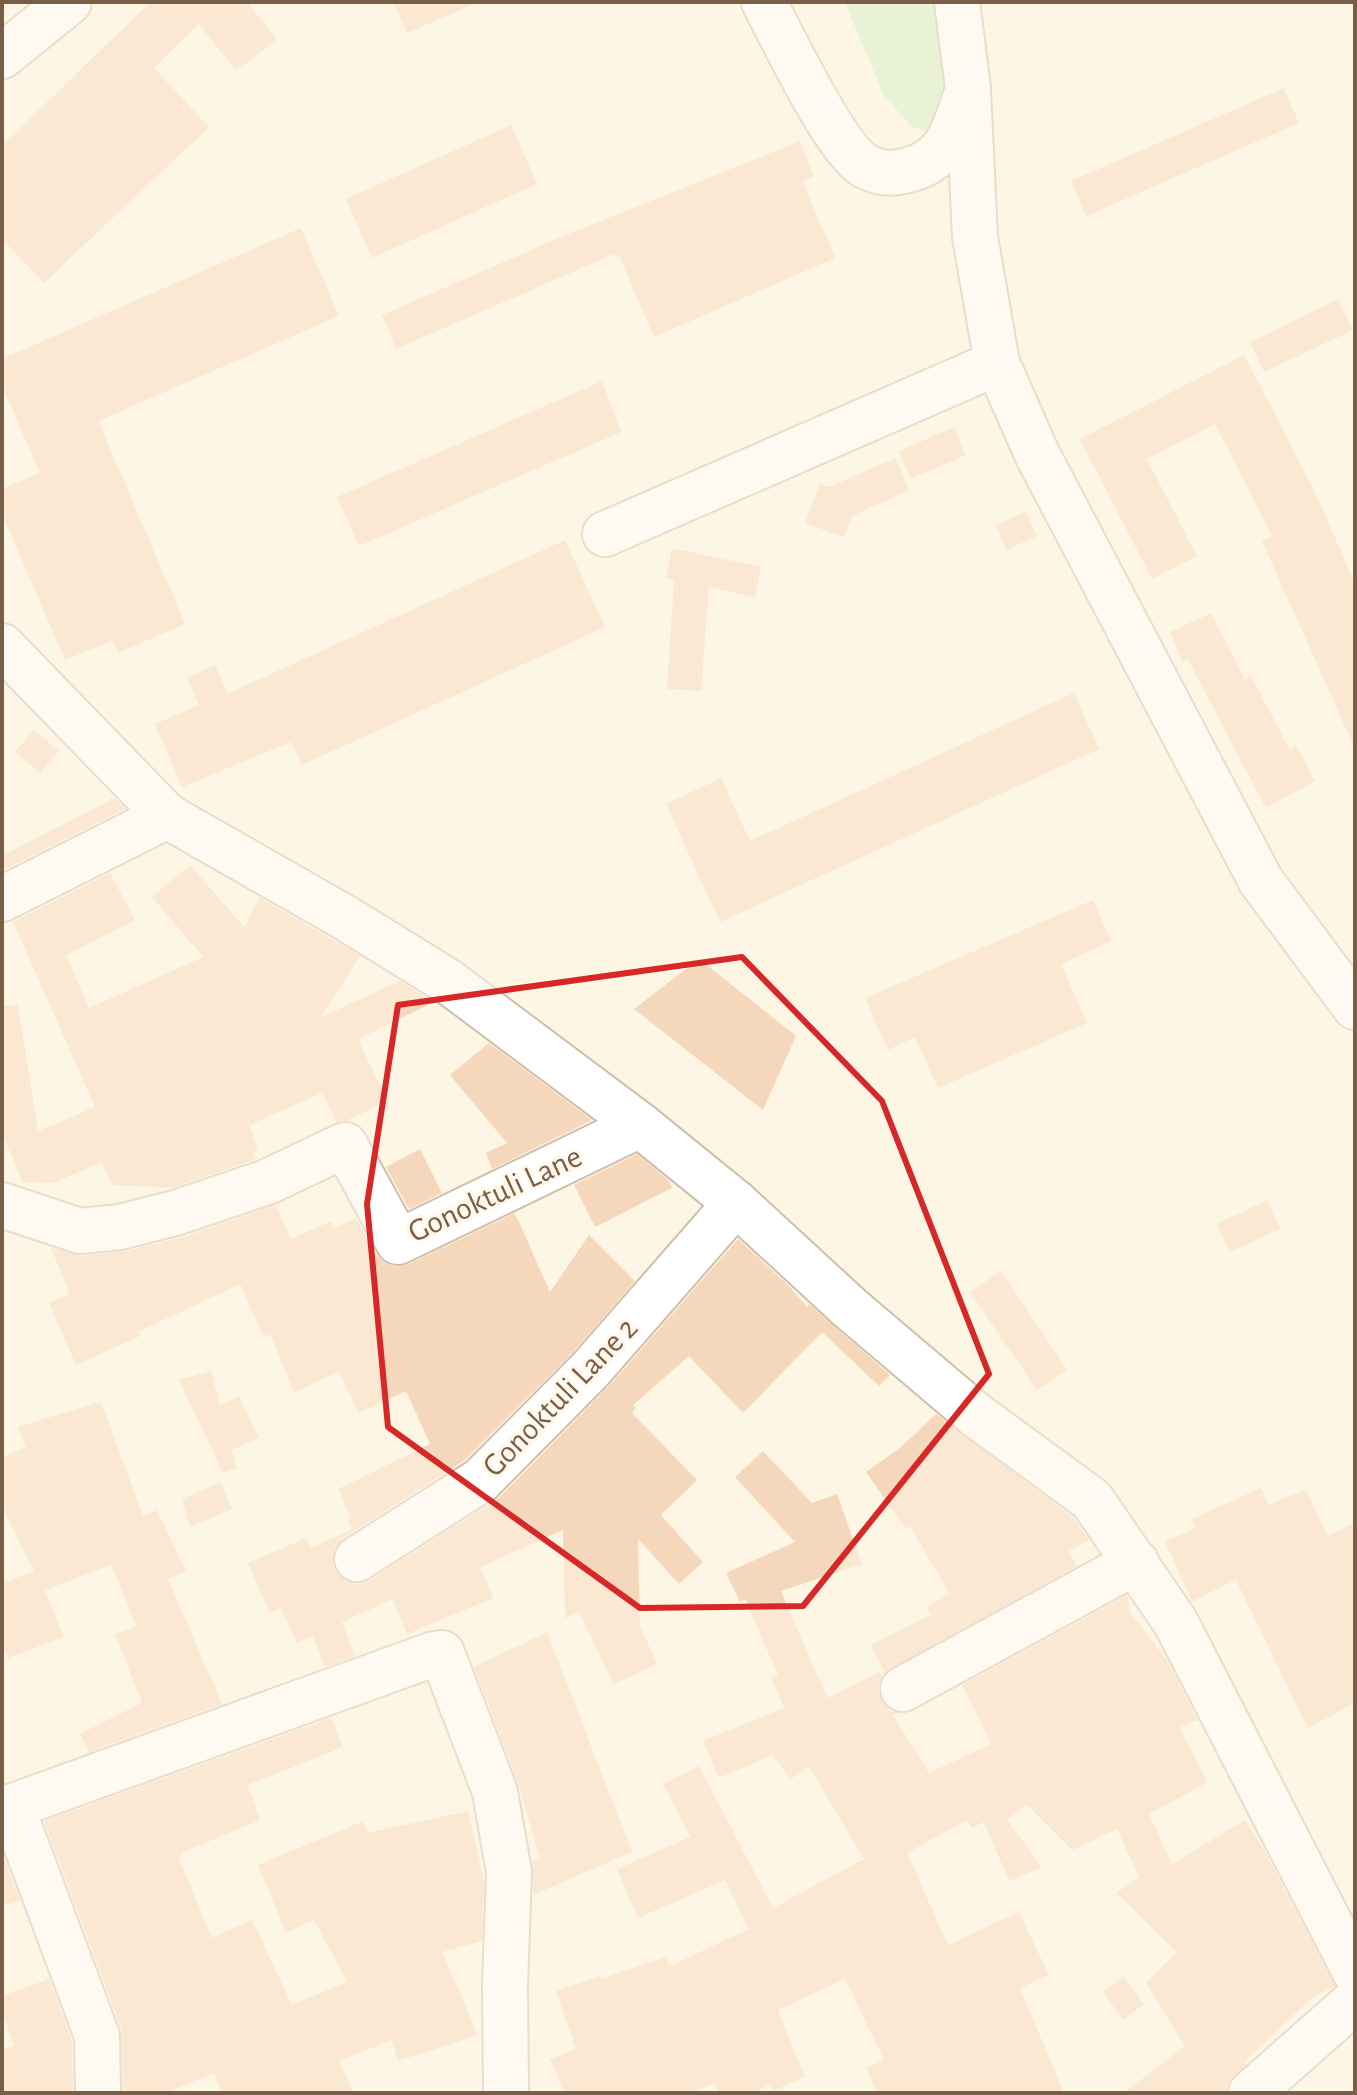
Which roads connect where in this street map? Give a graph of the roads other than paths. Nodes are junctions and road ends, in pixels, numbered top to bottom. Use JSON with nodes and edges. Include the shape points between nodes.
{"nodes":[{"id":1,"x":69,"y":2,"type":"edge"},
{"id":2,"x":764,"y":2,"type":"edge"},
{"id":3,"x":957,"y":2,"type":"edge"},
{"id":4,"x":2,"y":56,"type":"edge"},
{"id":5,"x":968,"y":88,"type":"junction"},
{"id":6,"x":997,"y":363,"type":"junction"},
{"id":7,"x":605,"y":534,"type":"dead end"},
{"id":8,"x":2,"y":646,"type":"edge"},
{"id":9,"x":167,"y":816,"type":"junction"},
{"id":10,"x":2,"y":899,"type":"edge"},
{"id":11,"x":1355,"y":1007,"type":"edge"},
{"id":12,"x":640,"y":1125,"type":"junction"},
{"id":13,"x":736,"y":1203,"type":"junction"},
{"id":14,"x":2,"y":1205,"type":"edge"},
{"id":15,"x":357,"y":1559,"type":"dead end"},
{"id":16,"x":1136,"y":1562,"type":"junction"},
{"id":17,"x":903,"y":1689,"type":"dead end"},
{"id":18,"x":7,"y":1808,"type":"edge"},
{"id":19,"x":1355,"y":1972,"type":"edge"},
{"id":20,"x":1355,"y":2001,"type":"edge"},
{"id":21,"x":98,"y":2093,"type":"edge"},
{"id":22,"x":506,"y":2093,"type":"edge"},
{"id":23,"x":1251,"y":2093,"type":"edge"}],
"edges":[{"from":1,"to":4,"type":"street"},
{"from":2,"to":5,"type":"street","via":[[838,139],[864,166],[890,174],[924,166],[951,141]]},
{"from":3,"to":5,"type":"street"},
{"from":5,"to":6,"type":"street","via":[[975,237]]},
{"from":6,"to":7,"type":"street"},
{"from":6,"to":11,"type":"street","via":[[1037,454],[1261,881]]},
{"from":8,"to":9,"type":"street"},
{"from":9,"to":10,"type":"street"},
{"from":9,"to":12,"type":"street","via":[[449,982]]},
{"from":12,"to":13,"type":"street"},
{"from":12,"to":14,"type":"street","name":"Gonoktuli Lane","via":[[398,1242],[345,1145],[267,1182],[120,1227],[80,1231]]},
{"from":13,"to":15,"type":"street","name":"Gonoktuli Lane 2","via":[[590,1370],[481,1480]]},
{"from":13,"to":16,"type":"street","via":[[976,1415],[1092,1500]]},
{"from":16,"to":17,"type":"street"},
{"from":16,"to":19,"type":"street","via":[[1176,1623]]},
{"from":18,"to":21,"type":"street","via":[[97,2036]]},
{"from":18,"to":22,"type":"street","via":[[442,1653],[495,1792],[509,1872]]},
{"from":20,"to":23,"type":"street"}]}
